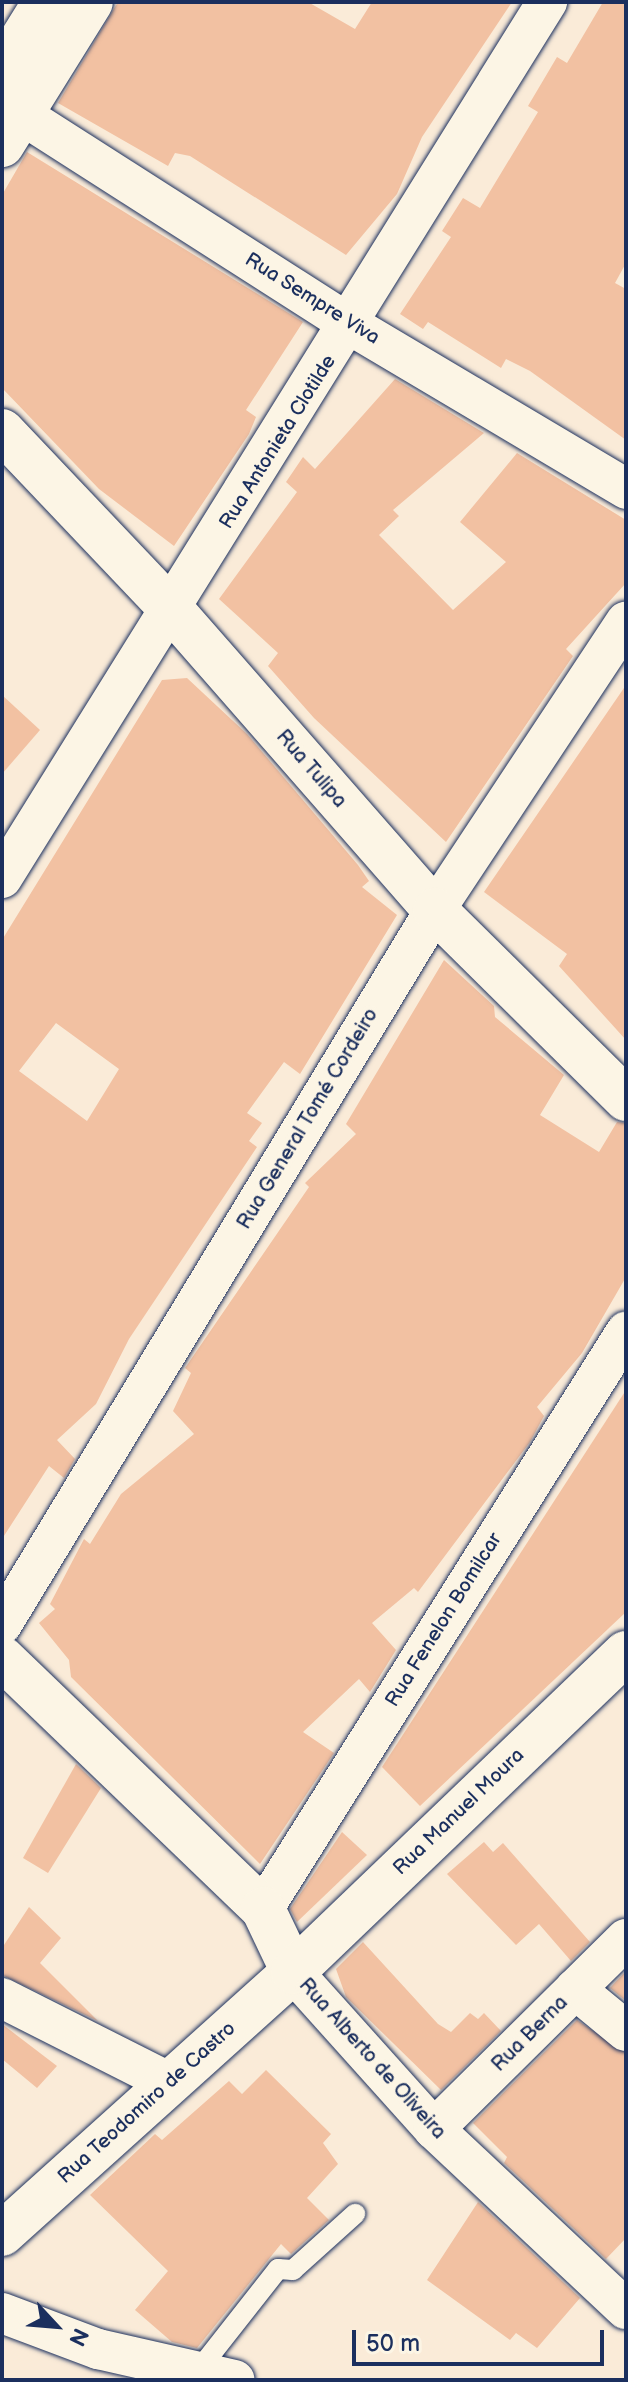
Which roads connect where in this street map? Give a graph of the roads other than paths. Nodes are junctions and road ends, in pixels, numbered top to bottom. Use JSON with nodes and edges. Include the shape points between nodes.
{"nodes":[{"id":1,"x":45,"y":2,"type":"edge"},
{"id":2,"x":91,"y":2,"type":"edge"},
{"id":3,"x":547,"y":2,"type":"edge"},
{"id":4,"x":16,"y":60,"type":"edge"},
{"id":5,"x":8,"y":120,"type":"edge"},
{"id":6,"x":352,"y":326,"type":"junction"},
{"id":7,"x":2,"y":431,"type":"edge"},
{"id":8,"x":626,"y":489,"type":"edge"},
{"id":9,"x":172,"y":610,"type":"junction"},
{"id":10,"x":626,"y":621,"type":"edge"},
{"id":11,"x":2,"y":878,"type":"edge"},
{"id":12,"x":435,"y":910,"type":"junction"},
{"id":13,"x":626,"y":1099,"type":"edge"},
{"id":14,"x":626,"y":1332,"type":"edge"},
{"id":15,"x":2,"y":1624,"type":"edge"},
{"id":16,"x":626,"y":1653,"type":"edge"},
{"id":17,"x":2,"y":1658,"type":"edge"},
{"id":18,"x":263,"y":1909,"type":"junction"},
{"id":19,"x":626,"y":1939,"type":"edge"},
{"id":20,"x":293,"y":1972,"type":"junction"},
{"id":21,"x":575,"y":1989,"type":"junction"},
{"id":22,"x":2,"y":1998,"type":"edge"},
{"id":23,"x":626,"y":2031,"type":"edge"},
{"id":24,"x":168,"y":2082,"type":"junction"},
{"id":25,"x":434,"y":2129,"type":"junction"},
{"id":26,"x":355,"y":2214,"type":"dead end"},
{"id":27,"x":2,"y":2234,"type":"edge"},
{"id":28,"x":626,"y":2309,"type":"edge"},
{"id":29,"x":2,"y":2313,"type":"edge"},
{"id":30,"x":216,"y":2376,"type":"edge"}],
"edges":[{"from":1,"to":4,"type":"street"},
{"from":2,"to":4,"type":"street"},
{"from":3,"to":6,"type":"street","name":"Rua Antonieta Clotilde"},
{"from":4,"to":5,"type":"street"},
{"from":5,"to":6,"type":"street","name":"Rua Sempre Viva"},
{"from":6,"to":8,"type":"street","name":"Rua Sempre Viva"},
{"from":6,"to":9,"type":"street","name":"Rua Antonieta Clotilde"},
{"from":7,"to":9,"type":"street","name":"Rua Tulipa"},
{"from":9,"to":11,"type":"street","name":"Rua Antonieta Clotilde"},
{"from":9,"to":12,"type":"street","name":"Rua Tulipa"},
{"from":10,"to":12,"type":"street","name":"Rua General Tomé Cordeiro"},
{"from":12,"to":13,"type":"street","name":"Rua Tulipa"},
{"from":12,"to":15,"type":"street","name":"Rua General Tomé Cordeiro"},
{"from":14,"to":18,"type":"street","name":"Rua Fenelon Bomilcar"},
{"from":16,"to":20,"type":"street","name":"Rua Manuel Moura"},
{"from":17,"to":18,"type":"street","name":"Rua Alberto de Oliveira"},
{"from":18,"to":20,"type":"street","name":"Rua Alberto de Oliveira"},
{"from":19,"to":21,"type":"street","name":"Rua Berna"},
{"from":20,"to":24,"type":"street","name":"Rua Teodomiro de Castro"},
{"from":20,"to":25,"type":"street","name":"Rua Alberto de Oliveira"},
{"from":21,"to":23,"type":"street"},
{"from":21,"to":25,"type":"street","name":"Rua Berna"},
{"from":22,"to":24,"type":"street"},
{"from":24,"to":27,"type":"street","name":"Rua Teodomiro de Castro"},
{"from":25,"to":28,"type":"street","name":"Rua Alberto de Oliveira"},
{"from":26,"to":30,"type":"lane","via":[[293,2270],[278,2269]]},
{"from":29,"to":30,"type":"street","via":[[98,2349]]}]}
